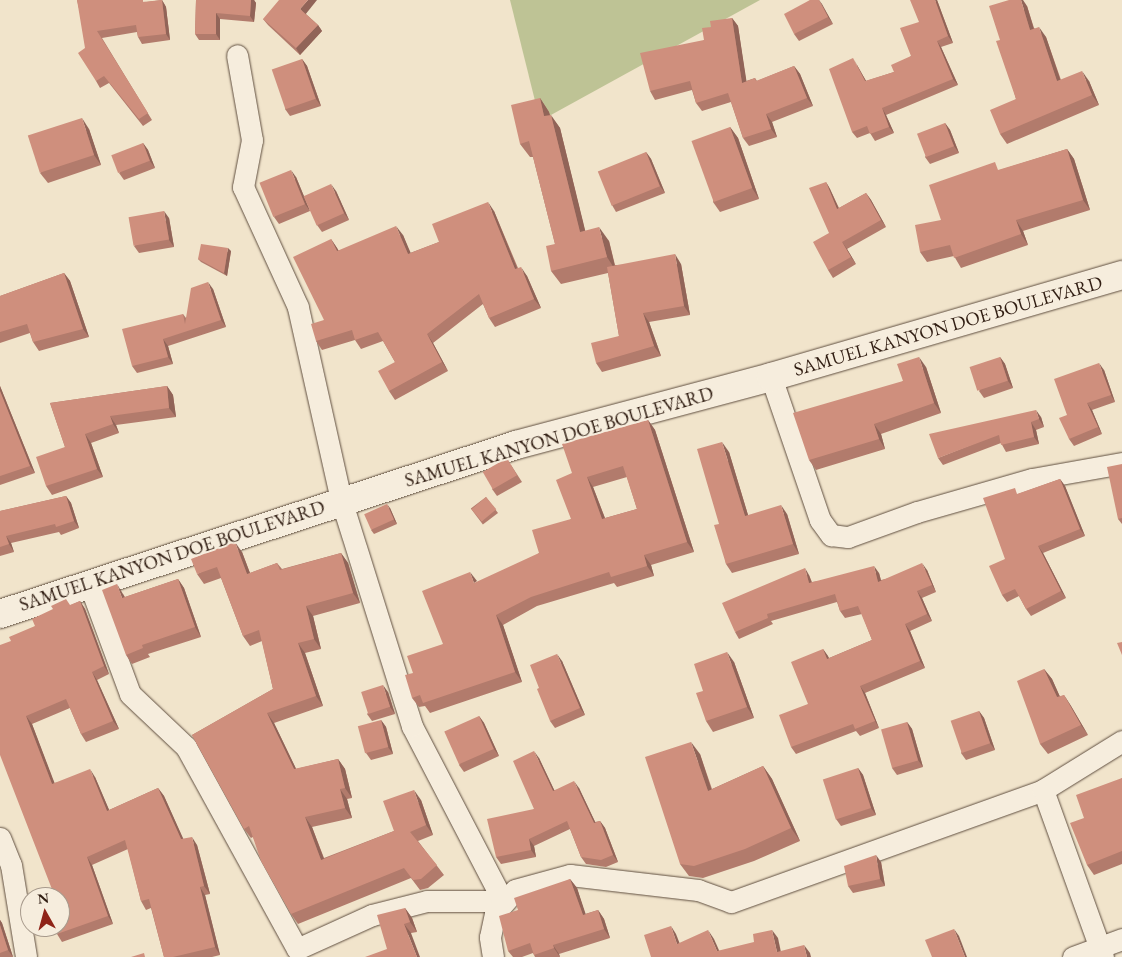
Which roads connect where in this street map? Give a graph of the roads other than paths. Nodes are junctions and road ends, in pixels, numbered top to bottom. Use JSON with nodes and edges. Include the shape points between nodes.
{"nodes":[{"id":1,"x":237,"y":55,"type":"dead end"},
{"id":2,"x":1122,"y":275,"type":"edge"},
{"id":3,"x":771,"y":377,"type":"junction"},
{"id":4,"x":1122,"y":463,"type":"edge"},
{"id":5,"x":341,"y":500,"type":"junction"},
{"id":6,"x":89,"y":583,"type":"junction"},
{"id":7,"x":0,"y":614,"type":"edge"},
{"id":8,"x":1122,"y":741,"type":"edge"},
{"id":9,"x":1043,"y":790,"type":"junction"},
{"id":10,"x":0,"y":838,"type":"edge"},
{"id":11,"x":503,"y":901,"type":"junction"},
{"id":12,"x":1122,"y":939,"type":"edge"},
{"id":13,"x":1102,"y":952,"type":"edge"},
{"id":14,"x":293,"y":953,"type":"edge"},
{"id":15,"x":26,"y":957,"type":"edge"},
{"id":16,"x":493,"y":957,"type":"edge"},
{"id":17,"x":1073,"y":957,"type":"edge"}],
"edges":[{"from":1,"to":5,"type":"street","via":[[252,140],[243,187],[298,307]]},
{"from":2,"to":3,"type":"street","name":"SAMUEL KANYON DOE BOULEVARD"},
{"from":3,"to":4,"type":"street","via":[[820,520],[831,535],[848,537],[917,512],[1032,478]]},
{"from":3,"to":5,"type":"street","name":"SAMUEL KANYON DOE BOULEVARD","via":[[516,445]]},
{"from":5,"to":6,"type":"street","name":"SAMUEL KANYON DOE BOULEVARD"},
{"from":5,"to":11,"type":"street","via":[[412,726]]},
{"from":6,"to":7,"type":"street","name":"SAMUEL KANYON DOE BOULEVARD"},
{"from":6,"to":14,"type":"street","via":[[130,694],[186,747]]},
{"from":8,"to":9,"type":"street"},
{"from":9,"to":11,"type":"street","via":[[731,902],[698,890],[570,875],[515,890]]},
{"from":9,"to":13,"type":"street"},
{"from":10,"to":15,"type":"street","via":[[11,865]]},
{"from":11,"to":14,"type":"street","via":[[427,902],[372,915]]},
{"from":11,"to":16,"type":"street","via":[[495,913],[490,936]]},
{"from":12,"to":13,"type":"street"},
{"from":13,"to":17,"type":"street"}]}
